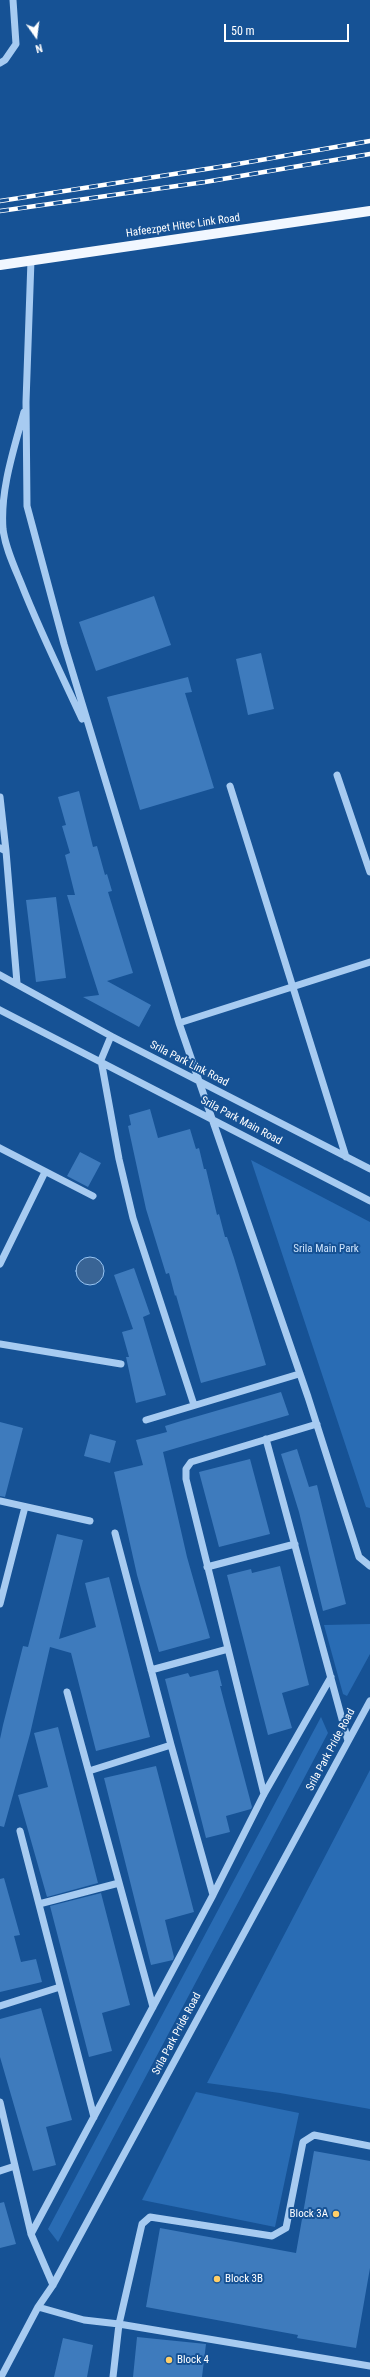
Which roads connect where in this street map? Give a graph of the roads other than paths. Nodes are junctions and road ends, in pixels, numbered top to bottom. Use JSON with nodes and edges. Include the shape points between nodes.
{"nodes":[{"id":1,"x":13,"y":0,"type":"edge"},
{"id":2,"x":0,"y":63,"type":"edge"},
{"id":3,"x":370,"y":211,"type":"edge"},
{"id":4,"x":31,"y":260,"type":"junction"},
{"id":5,"x":0,"y":265,"type":"edge"},
{"id":6,"x":26,"y":402,"type":"junction"},
{"id":7,"x":93,"y":742,"type":"junction"},
{"id":8,"x":337,"y":775,"type":"dead end"},
{"id":9,"x":230,"y":786,"type":"dead end"},
{"id":10,"x":0,"y":797,"type":"edge"},
{"id":11,"x":3,"y":849,"type":"edge"},
{"id":12,"x":370,"y":872,"type":"edge"},
{"id":13,"x":370,"y":962,"type":"edge"},
{"id":14,"x":0,"y":975,"type":"edge"},
{"id":15,"x":17,"y":983,"type":"junction"},
{"id":16,"x":292,"y":987,"type":"junction"},
{"id":17,"x":0,"y":1010,"type":"edge"},
{"id":18,"x":179,"y":1024,"type":"junction"},
{"id":19,"x":111,"y":1036,"type":"junction"},
{"id":20,"x":101,"y":1060,"type":"junction"},
{"id":21,"x":199,"y":1082,"type":"junction"},
{"id":22,"x":211,"y":1118,"type":"junction"},
{"id":23,"x":0,"y":1148,"type":"edge"},
{"id":24,"x":346,"y":1157,"type":"junction"},
{"id":25,"x":370,"y":1169,"type":"edge"},
{"id":26,"x":45,"y":1172,"type":"junction"},
{"id":27,"x":92,"y":1196,"type":"dead end"},
{"id":28,"x":370,"y":1201,"type":"edge"},
{"id":29,"x":0,"y":1264,"type":"edge"},
{"id":30,"x":0,"y":1344,"type":"edge"},
{"id":31,"x":121,"y":1364,"type":"dead end"},
{"id":32,"x":299,"y":1374,"type":"junction"},
{"id":33,"x":194,"y":1405,"type":"junction"},
{"id":34,"x":146,"y":1420,"type":"dead end"},
{"id":35,"x":317,"y":1424,"type":"junction"},
{"id":36,"x":266,"y":1439,"type":"junction"},
{"id":37,"x":0,"y":1501,"type":"edge"},
{"id":38,"x":25,"y":1507,"type":"junction"},
{"id":39,"x":90,"y":1521,"type":"dead end"},
{"id":40,"x":115,"y":1533,"type":"dead end"},
{"id":41,"x":295,"y":1544,"type":"junction"},
{"id":42,"x":370,"y":1566,"type":"edge"},
{"id":43,"x":207,"y":1567,"type":"junction"},
{"id":44,"x":0,"y":1604,"type":"edge"},
{"id":45,"x":228,"y":1649,"type":"junction"},
{"id":46,"x":151,"y":1670,"type":"junction"},
{"id":47,"x":331,"y":1677,"type":"junction"},
{"id":48,"x":67,"y":1692,"type":"dead end"},
{"id":49,"x":370,"y":1701,"type":"edge"},
{"id":50,"x":348,"y":1741,"type":"junction"},
{"id":51,"x":171,"y":1745,"type":"junction"},
{"id":52,"x":89,"y":1772,"type":"junction"},
{"id":53,"x":264,"y":1794,"type":"junction"},
{"id":54,"x":20,"y":1832,"type":"dead end"},
{"id":55,"x":119,"y":1883,"type":"junction"},
{"id":56,"x":213,"y":1895,"type":"junction"},
{"id":57,"x":39,"y":1904,"type":"junction"},
{"id":58,"x":60,"y":1987,"type":"junction"},
{"id":59,"x":0,"y":2006,"type":"edge"},
{"id":60,"x":153,"y":2007,"type":"junction"},
{"id":61,"x":0,"y":2102,"type":"edge"},
{"id":62,"x":94,"y":2117,"type":"junction"},
{"id":63,"x":370,"y":2146,"type":"edge"},
{"id":64,"x":15,"y":2166,"type":"junction"},
{"id":65,"x":0,"y":2171,"type":"edge"},
{"id":66,"x":31,"y":2234,"type":"junction"},
{"id":67,"x":53,"y":2286,"type":"junction"},
{"id":68,"x":38,"y":2307,"type":"junction"},
{"id":69,"x":119,"y":2324,"type":"junction"},
{"id":70,"x":370,"y":2366,"type":"edge"},
{"id":71,"x":1,"y":2377,"type":"edge"},
{"id":72,"x":113,"y":2377,"type":"edge"}],
"edges":[{"from":1,"to":2,"type":"street","via":[[16,44]]},
{"from":3,"to":4,"type":"main road","name":"Hafeezpet Hitec Link Road"},
{"from":4,"to":5,"type":"main road","name":"Hafeezpet Hitec Link Road"},
{"from":4,"to":6,"type":"street"},
{"from":6,"to":7,"type":"street","via":[[27,506]]},
{"from":6,"to":7,"type":"street","via":[[8,474],[3,505],[3,529],[9,554],[32,610]]},
{"from":7,"to":18,"type":"street"},
{"from":8,"to":12,"type":"street"},
{"from":9,"to":16,"type":"street"},
{"from":10,"to":11,"type":"street"},
{"from":11,"to":15,"type":"street"},
{"from":13,"to":16,"type":"street"},
{"from":14,"to":15,"type":"street","name":"Srila Park Link Road"},
{"from":15,"to":19,"type":"street","name":"Srila Park Link Road"},
{"from":16,"to":18,"type":"street"},
{"from":16,"to":24,"type":"street"},
{"from":17,"to":20,"type":"street"},
{"from":18,"to":21,"type":"street"},
{"from":19,"to":20,"type":"street"},
{"from":19,"to":21,"type":"street","name":"Srila Park Link Road"},
{"from":20,"to":22,"type":"street","name":"Srila Park Main Road"},
{"from":20,"to":33,"type":"street","via":[[132,1218]]},
{"from":21,"to":22,"type":"street"},
{"from":21,"to":24,"type":"street","name":"Srila Park Link Road"},
{"from":22,"to":28,"type":"street","name":"Srila Park Main Road"},
{"from":22,"to":32,"type":"street"},
{"from":23,"to":26,"type":"street"},
{"from":24,"to":25,"type":"street","name":"Srila Park Link Road"},
{"from":26,"to":27,"type":"street"},
{"from":26,"to":29,"type":"street"},
{"from":30,"to":31,"type":"street"},
{"from":32,"to":33,"type":"street"},
{"from":32,"to":35,"type":"street"},
{"from":33,"to":34,"type":"street"},
{"from":35,"to":36,"type":"street"},
{"from":35,"to":42,"type":"street","via":[[359,1557]]},
{"from":36,"to":41,"type":"street"},
{"from":36,"to":43,"type":"street","via":[[191,1462],[186,1469],[186,1479]]},
{"from":37,"to":38,"type":"street"},
{"from":38,"to":39,"type":"street"},
{"from":38,"to":44,"type":"street"},
{"from":40,"to":46,"type":"street"},
{"from":41,"to":43,"type":"street"},
{"from":41,"to":47,"type":"street"},
{"from":43,"to":45,"type":"street"},
{"from":45,"to":46,"type":"street"},
{"from":45,"to":53,"type":"street"},
{"from":46,"to":51,"type":"street"},
{"from":47,"to":50,"type":"street"},
{"from":47,"to":53,"type":"street"},
{"from":48,"to":52,"type":"street"},
{"from":49,"to":50,"type":"street","name":"Srila Park Pride Road"},
{"from":50,"to":67,"type":"street","name":"Srila Park Pride Road"},
{"from":51,"to":52,"type":"street"},
{"from":51,"to":56,"type":"street"},
{"from":52,"to":55,"type":"street"},
{"from":53,"to":56,"type":"street"},
{"from":54,"to":57,"type":"street"},
{"from":55,"to":57,"type":"street"},
{"from":55,"to":60,"type":"street"},
{"from":56,"to":60,"type":"street"},
{"from":57,"to":58,"type":"street"},
{"from":58,"to":59,"type":"street"},
{"from":58,"to":62,"type":"street"},
{"from":60,"to":62,"type":"street"},
{"from":61,"to":64,"type":"street"},
{"from":62,"to":66,"type":"street"},
{"from":63,"to":69,"type":"street","via":[[314,2135],[303,2142],[286,2228],[272,2236],[150,2217],[145,2220]]},
{"from":64,"to":65,"type":"street"},
{"from":64,"to":66,"type":"street"},
{"from":66,"to":67,"type":"street"},
{"from":67,"to":68,"type":"street","name":"Srila Park Pride Road"},
{"from":68,"to":69,"type":"street","via":[[84,2320]]},
{"from":68,"to":71,"type":"street","name":"Srila Park Pride Road"},
{"from":69,"to":70,"type":"street"},
{"from":69,"to":72,"type":"street"}]}
